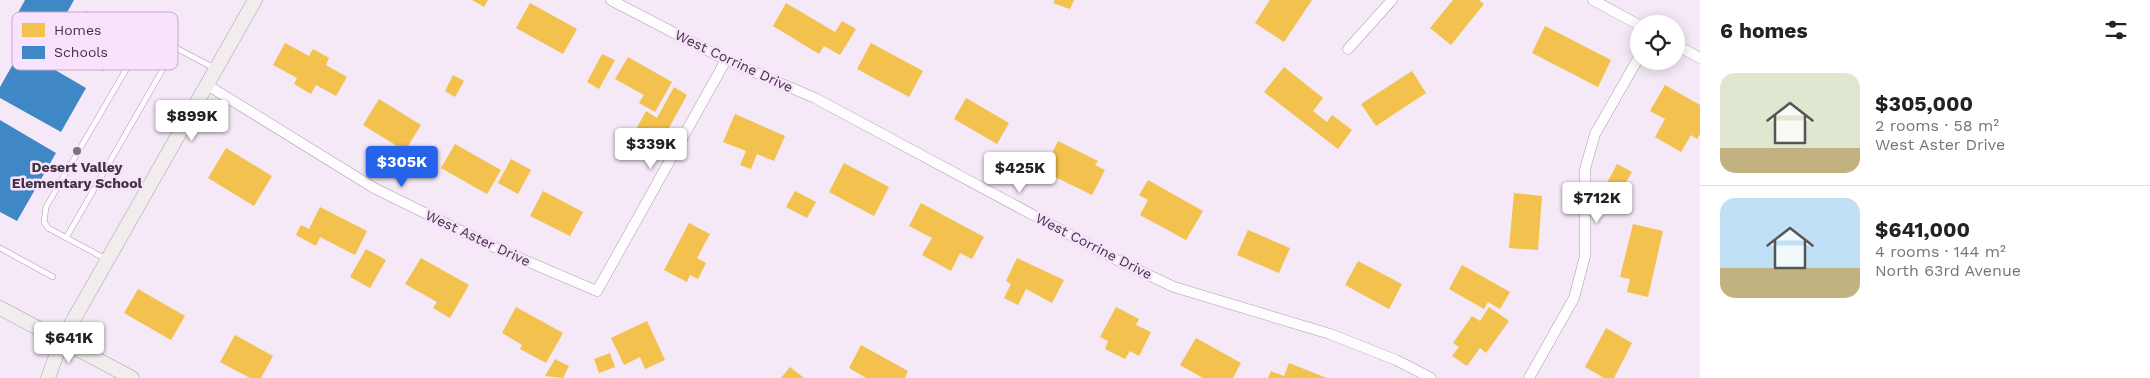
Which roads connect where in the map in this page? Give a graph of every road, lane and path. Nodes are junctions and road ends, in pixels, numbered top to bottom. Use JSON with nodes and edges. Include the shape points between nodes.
{"nodes":[{"id":1,"x":255,"y":0,"type":"edge"},
{"id":2,"x":611,"y":0,"type":"edge"},
{"id":3,"x":1392,"y":0,"type":"edge"},
{"id":4,"x":1593,"y":0,"type":"edge"},
{"id":5,"x":1630,"y":20,"type":"edge"},
{"id":6,"x":1348,"y":49,"type":"dead end"},
{"id":7,"x":178,"y":50,"type":"edge"},
{"id":8,"x":1685,"y":50,"type":"edge"},
{"id":9,"x":1700,"y":58,"type":"edge"},
{"id":10,"x":726,"y":60,"type":"junction"},
{"id":11,"x":126,"y":70,"type":"edge"},
{"id":12,"x":162,"y":70,"type":"edge"},
{"id":13,"x":216,"y":70,"type":"junction"},
{"id":14,"x":1632,"y":70,"type":"edge"},
{"id":15,"x":207,"y":85,"type":"junction"},
{"id":16,"x":66,"y":238,"type":"junction"},
{"id":17,"x":0,"y":248,"type":"edge"},
{"id":18,"x":108,"y":261,"type":"junction"},
{"id":19,"x":52,"y":277,"type":"dead end"},
{"id":20,"x":0,"y":308,"type":"edge"},
{"id":21,"x":62,"y":340,"type":"junction"},
{"id":22,"x":48,"y":378,"type":"edge"},
{"id":23,"x":132,"y":378,"type":"edge"},
{"id":24,"x":1431,"y":378,"type":"edge"},
{"id":25,"x":1529,"y":378,"type":"edge"}],
"edges":[{"from":1,"to":13,"type":"street"},
{"from":2,"to":10,"type":"street","name":"West Corrine Drive"},
{"from":3,"to":6,"type":"street"},
{"from":4,"to":5,"type":"street"},
{"from":7,"to":13,"type":"lane"},
{"from":8,"to":9,"type":"street"},
{"from":10,"to":15,"type":"street","name":"West Aster Drive","via":[[597,291],[496,248],[374,188]]},
{"from":10,"to":24,"type":"street","name":"West Corrine Drive","via":[[815,98],[1117,260],[1174,287],[1330,334],[1396,360]]},
{"from":11,"to":16,"type":"lane","via":[[46,208],[44,222]]},
{"from":12,"to":16,"type":"lane"},
{"from":13,"to":15,"type":"street"},
{"from":14,"to":25,"type":"street","via":[[1595,134],[1585,169],[1585,256],[1574,298]]},
{"from":15,"to":18,"type":"street"},
{"from":16,"to":18,"type":"lane"},
{"from":17,"to":19,"type":"lane"},
{"from":18,"to":21,"type":"street"},
{"from":20,"to":21,"type":"street"},
{"from":21,"to":22,"type":"street"},
{"from":21,"to":23,"type":"street"}]}
